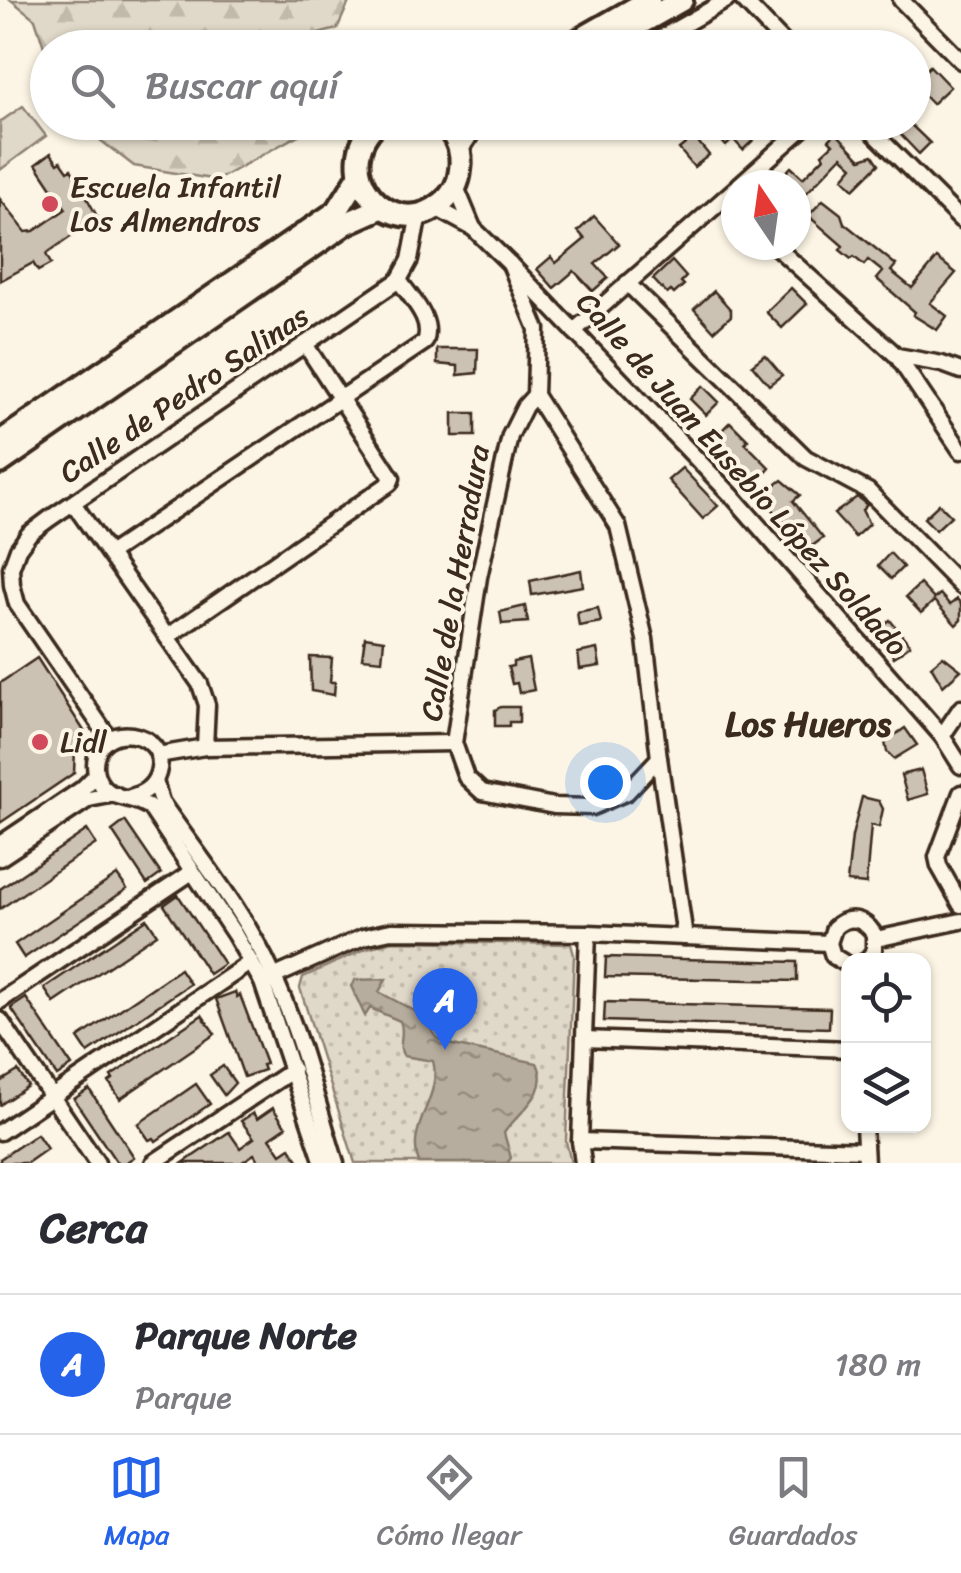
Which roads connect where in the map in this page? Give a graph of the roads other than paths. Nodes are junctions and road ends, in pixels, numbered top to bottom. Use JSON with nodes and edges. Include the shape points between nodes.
{"nodes":[{"id":1,"x":650,"y":0,"type":"edge"},
{"id":2,"x":682,"y":0,"type":"edge"},
{"id":3,"x":727,"y":0,"type":"edge"},
{"id":4,"x":743,"y":0,"type":"edge"},
{"id":5,"x":901,"y":0,"type":"edge"},
{"id":6,"x":596,"y":30,"type":"edge"},
{"id":7,"x":629,"y":30,"type":"edge"},
{"id":8,"x":674,"y":30,"type":"edge"},
{"id":9,"x":772,"y":30,"type":"edge"},
{"id":10,"x":931,"y":30,"type":"edge"},
{"id":11,"x":931,"y":30,"type":"edge"},
{"id":12,"x":961,"y":61,"type":"edge"},
{"id":13,"x":364,"y":140,"type":"edge"},
{"id":14,"x":469,"y":140,"type":"edge"},
{"id":15,"x":789,"y":140,"type":"edge"},
{"id":16,"x":881,"y":140,"type":"edge"},
{"id":17,"x":755,"y":170,"type":"edge"},
{"id":18,"x":359,"y":176,"type":"junction"},
{"id":19,"x":456,"y":187,"type":"junction"},
{"id":20,"x":721,"y":201,"type":"edge"},
{"id":21,"x":410,"y":211,"type":"junction"},
{"id":22,"x":961,"y":220,"type":"edge"},
{"id":23,"x":473,"y":228,"type":"junction"},
{"id":24,"x":790,"y":260,"type":"edge"},
{"id":25,"x":510,"y":264,"type":"junction"},
{"id":26,"x":399,"y":280,"type":"junction"},
{"id":27,"x":628,"y":282,"type":"junction"},
{"id":28,"x":574,"y":331,"type":"junction"},
{"id":29,"x":305,"y":344,"type":"junction"},
{"id":30,"x":896,"y":356,"type":"junction"},
{"id":31,"x":961,"y":371,"type":"edge"},
{"id":32,"x":535,"y":395,"type":"junction"},
{"id":33,"x":340,"y":398,"type":"junction"},
{"id":34,"x":0,"y":442,"type":"edge"},
{"id":35,"x":961,"y":451,"type":"edge"},
{"id":36,"x":0,"y":462,"type":"edge"},
{"id":37,"x":73,"y":503,"type":"junction"},
{"id":38,"x":109,"y":554,"type":"junction"},
{"id":39,"x":961,"y":586,"type":"edge"},
{"id":40,"x":167,"y":637,"type":"junction"},
{"id":41,"x":961,"y":708,"type":"edge"},
{"id":42,"x":942,"y":736,"type":"junction"},
{"id":43,"x":109,"y":738,"type":"junction"},
{"id":44,"x":454,"y":743,"type":"junction"},
{"id":45,"x":205,"y":746,"type":"junction"},
{"id":46,"x":158,"y":755,"type":"junction"},
{"id":47,"x":659,"y":758,"type":"junction"},
{"id":48,"x":961,"y":766,"type":"edge"},
{"id":49,"x":96,"y":775,"type":"junction"},
{"id":50,"x":154,"y":781,"type":"junction"},
{"id":51,"x":961,"y":793,"type":"edge"},
{"id":52,"x":122,"y":796,"type":"junction"},
{"id":53,"x":0,"y":844,"type":"edge"},
{"id":54,"x":0,"y":858,"type":"edge"},
{"id":55,"x":192,"y":872,"type":"junction"},
{"id":56,"x":961,"y":904,"type":"edge"},
{"id":57,"x":961,"y":921,"type":"edge"},
{"id":58,"x":588,"y":933,"type":"junction"},
{"id":59,"x":685,"y":937,"type":"junction"},
{"id":60,"x":876,"y":939,"type":"junction"},
{"id":61,"x":828,"y":944,"type":"junction"},
{"id":62,"x":872,"y":953,"type":"edge"},
{"id":63,"x":841,"y":961,"type":"edge"},
{"id":64,"x":251,"y":962,"type":"junction"},
{"id":65,"x":268,"y":979,"type":"junction"},
{"id":66,"x":0,"y":1001,"type":"edge"},
{"id":67,"x":0,"y":1020,"type":"edge"},
{"id":68,"x":584,"y":1039,"type":"junction"},
{"id":69,"x":841,"y":1049,"type":"edge"},
{"id":70,"x":293,"y":1070,"type":"junction"},
{"id":71,"x":52,"y":1098,"type":"junction"},
{"id":72,"x":0,"y":1132,"type":"edge"},
{"id":73,"x":580,"y":1141,"type":"junction"},
{"id":74,"x":866,"y":1157,"type":"edge"},
{"id":75,"x":96,"y":1163,"type":"edge"},
{"id":76,"x":153,"y":1163,"type":"edge"},
{"id":77,"x":322,"y":1163,"type":"edge"},
{"id":78,"x":336,"y":1163,"type":"edge"},
{"id":79,"x":583,"y":1163,"type":"edge"}],
"edges":[{"from":1,"to":6,"type":"main road"},
{"from":2,"to":7,"type":"main road"},
{"from":3,"to":8,"type":"street"},
{"from":4,"to":9,"type":"street"},
{"from":5,"to":11,"type":"street"},
{"from":10,"to":12,"type":"street"},
{"from":13,"to":18,"type":"main road"},
{"from":14,"to":19,"type":"main road"},
{"from":15,"to":17,"type":"street"},
{"from":16,"to":22,"type":"street"},
{"from":18,"to":21,"type":"main road","via":[[364,188]]},
{"from":18,"to":34,"type":"main road","via":[[337,211]]},
{"from":19,"to":21,"type":"main road"},
{"from":19,"to":23,"type":"street","name":"Calle de Juan Eusebio López Soldado"},
{"from":20,"to":27,"type":"street"},
{"from":21,"to":23,"type":"street","name":"Calle de Juan Eusebio López Soldado"},
{"from":21,"to":26,"type":"street","name":"Calle de Pedro Salinas","via":[[410,260]]},
{"from":21,"to":36,"type":"main road","via":[[347,223]]},
{"from":23,"to":25,"type":"street","name":"Calle de Juan Eusebio López Soldado"},
{"from":24,"to":30,"type":"street"},
{"from":25,"to":28,"type":"street","name":"Calle de Juan Eusebio López Soldado"},
{"from":25,"to":32,"type":"street","name":"Calle de la Herradura","via":[[537,329]]},
{"from":26,"to":29,"type":"street","name":"Calle de Pedro Salinas"},
{"from":26,"to":33,"type":"street","via":[[427,322],[425,342]]},
{"from":27,"to":28,"type":"street"},
{"from":27,"to":39,"type":"street","via":[[806,458],[868,491]]},
{"from":28,"to":42,"type":"street","name":"Calle de Juan Eusebio López Soldado","via":[[734,498]]},
{"from":29,"to":33,"type":"street"},
{"from":29,"to":37,"type":"street","name":"Calle de Pedro Salinas"},
{"from":30,"to":31,"type":"street"},
{"from":30,"to":35,"type":"street"},
{"from":32,"to":44,"type":"street","name":"Calle de la Herradura","via":[[510,436],[479,577]]},
{"from":32,"to":47,"type":"street","via":[[618,526],[645,639]]},
{"from":33,"to":38,"type":"street"},
{"from":33,"to":40,"type":"street","via":[[390,483]]},
{"from":37,"to":38,"type":"street"},
{"from":37,"to":43,"type":"street","name":"Calle de Pedro Salinas","via":[[18,548],[12,585],[18,604]]},
{"from":38,"to":40,"type":"street"},
{"from":40,"to":45,"type":"street","via":[[204,692]]},
{"from":41,"to":42,"type":"street"},
{"from":42,"to":48,"type":"street","name":"Calle de Juan Eusebio López Soldado"},
{"from":43,"to":46,"type":"street","via":[[137,734]]},
{"from":43,"to":49,"type":"street","via":[[100,746]]},
{"from":44,"to":45,"type":"street"},
{"from":44,"to":47,"type":"street","name":"Calle de la Herradura","via":[[466,777],[482,792],[554,806],[592,807],[627,792]]},
{"from":45,"to":46,"type":"street"},
{"from":46,"to":50,"type":"street"},
{"from":47,"to":59,"type":"street"},
{"from":49,"to":52,"type":"street"},
{"from":49,"to":53,"type":"street"},
{"from":50,"to":52,"type":"street","via":[[138,796]]},
{"from":50,"to":65,"type":"street","via":[[161,802],[249,928]]},
{"from":51,"to":56,"type":"street","via":[[937,857]]},
{"from":52,"to":54,"type":"street","via":[[89,799]]},
{"from":52,"to":55,"type":"street","via":[[142,800]]},
{"from":55,"to":64,"type":"street"},
{"from":55,"to":66,"type":"street"},
{"from":57,"to":60,"type":"street"},
{"from":58,"to":59,"type":"street"},
{"from":58,"to":65,"type":"street","via":[[391,930]]},
{"from":58,"to":68,"type":"street"},
{"from":59,"to":61,"type":"street"},
{"from":60,"to":61,"type":"street","via":[[868,925],[848,919],[834,928]]},
{"from":60,"to":62,"type":"street"},
{"from":61,"to":63,"type":"street"},
{"from":64,"to":65,"type":"street"},
{"from":64,"to":71,"type":"street"},
{"from":65,"to":70,"type":"street"},
{"from":65,"to":78,"type":"street","via":[[293,1023]]},
{"from":67,"to":71,"type":"street"},
{"from":68,"to":69,"type":"street"},
{"from":68,"to":73,"type":"street"},
{"from":70,"to":76,"type":"street"},
{"from":70,"to":77,"type":"street"},
{"from":71,"to":72,"type":"street"},
{"from":71,"to":75,"type":"street"},
{"from":73,"to":74,"type":"street"},
{"from":73,"to":79,"type":"street"}]}
